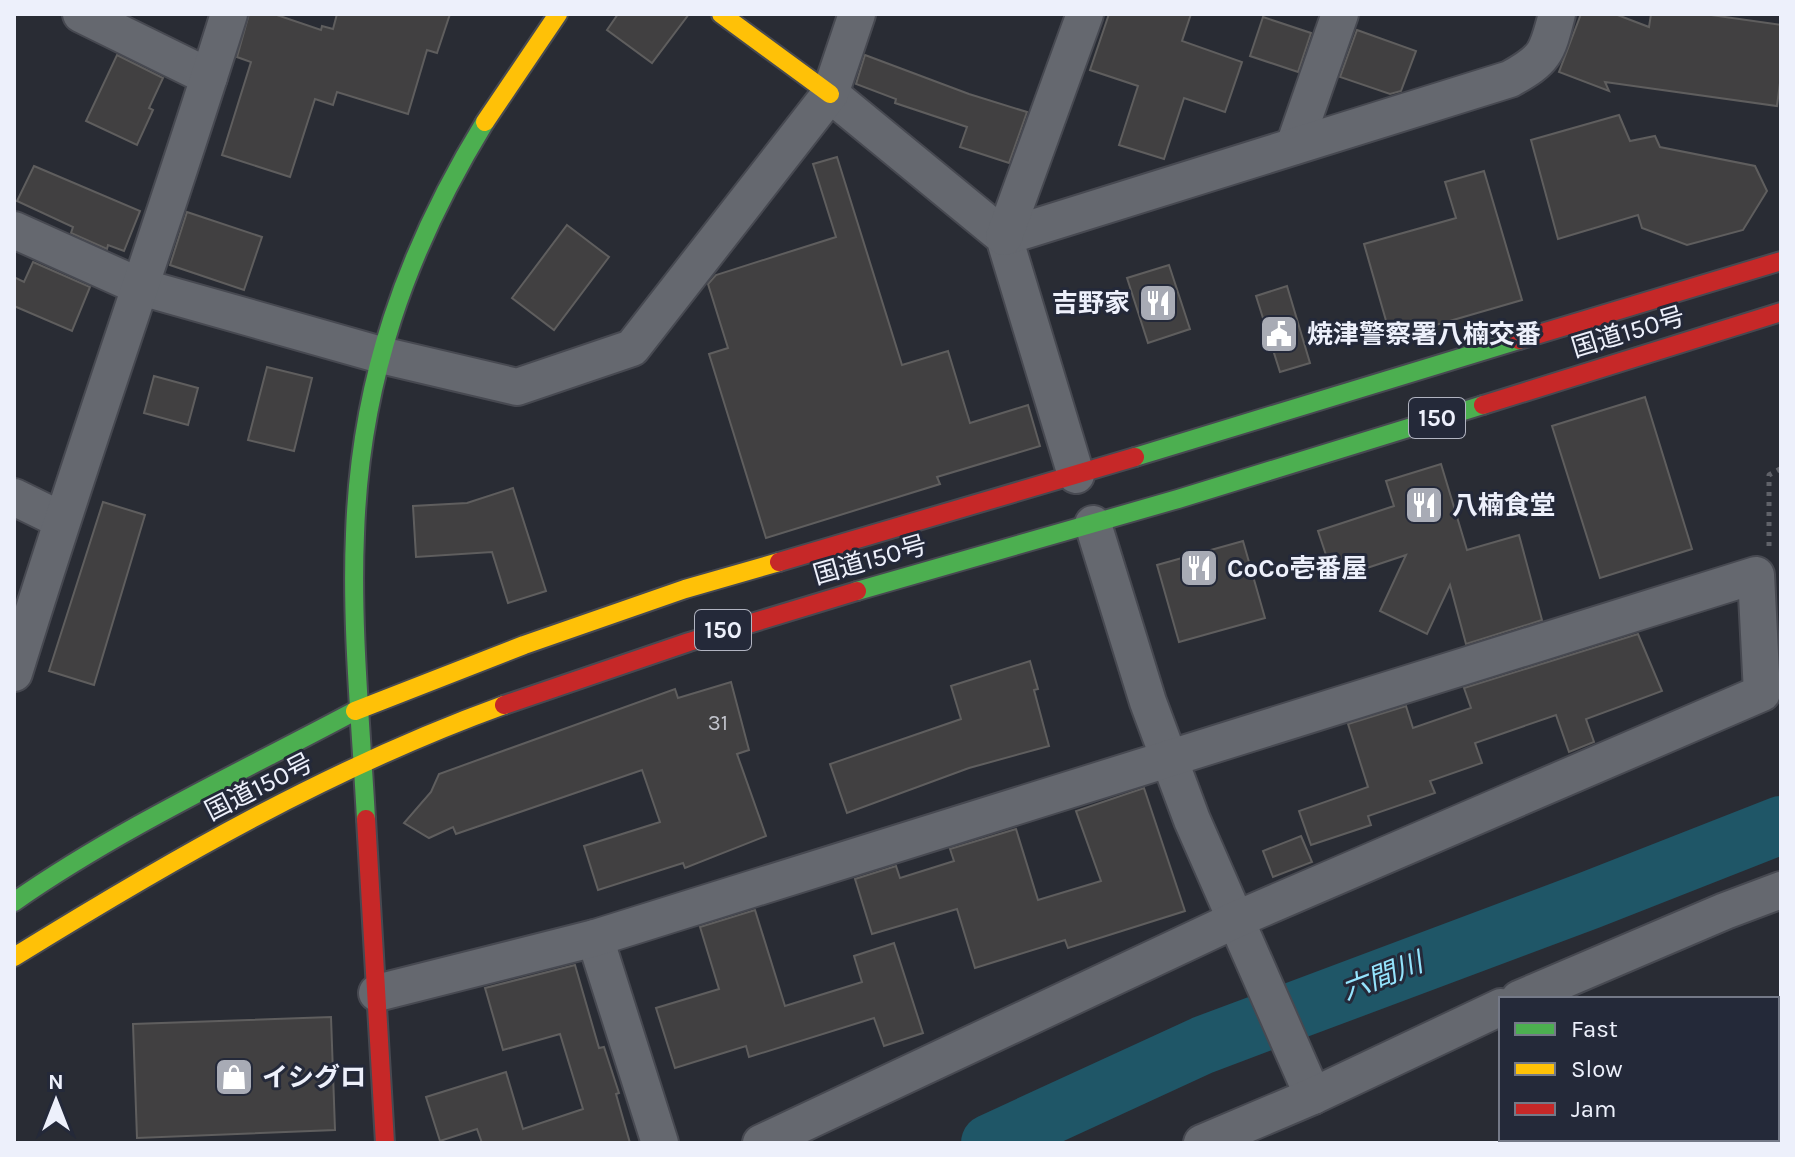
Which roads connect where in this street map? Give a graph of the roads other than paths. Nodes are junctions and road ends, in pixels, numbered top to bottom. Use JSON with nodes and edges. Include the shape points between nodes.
{"nodes":[{"id":1,"x":81,"y":14,"type":"edge"},
{"id":2,"x":229,"y":14,"type":"edge"},
{"id":3,"x":558,"y":14,"type":"edge"},
{"id":4,"x":721,"y":14,"type":"edge"},
{"id":5,"x":857,"y":14,"type":"edge"},
{"id":6,"x":1085,"y":14,"type":"edge"},
{"id":7,"x":1340,"y":14,"type":"edge"},
{"id":8,"x":1557,"y":14,"type":"edge"},
{"id":9,"x":209,"y":77,"type":"junction"},
{"id":10,"x":830,"y":94,"type":"junction"},
{"id":11,"x":1294,"y":146,"type":"junction"},
{"id":12,"x":14,"y":230,"type":"edge"},
{"id":13,"x":1004,"y":237,"type":"junction"},
{"id":14,"x":1781,"y":261,"type":"edge"},
{"id":15,"x":141,"y":287,"type":"junction"},
{"id":16,"x":1781,"y":312,"type":"edge"},
{"id":17,"x":381,"y":355,"type":"junction"},
{"id":18,"x":1076,"y":475,"type":"junction"},
{"id":19,"x":14,"y":497,"type":"edge"},
{"id":20,"x":61,"y":520,"type":"junction"},
{"id":21,"x":1093,"y":524,"type":"junction"},
{"id":22,"x":14,"y":673,"type":"edge"},
{"id":23,"x":361,"y":708,"type":"junction"},
{"id":24,"x":1169,"y":760,"type":"junction"},
{"id":25,"x":362,"y":762,"type":"junction"},
{"id":26,"x":1781,"y":890,"type":"edge"},
{"id":27,"x":14,"y":902,"type":"edge"},
{"id":28,"x":1235,"y":920,"type":"junction"},
{"id":29,"x":595,"y":938,"type":"junction"},
{"id":30,"x":14,"y":957,"type":"edge"},
{"id":31,"x":377,"y":993,"type":"junction"},
{"id":32,"x":1524,"y":997,"type":"edge"},
{"id":33,"x":1499,"y":1008,"type":"edge"},
{"id":34,"x":1310,"y":1088,"type":"junction"},
{"id":35,"x":385,"y":1143,"type":"edge"},
{"id":36,"x":660,"y":1143,"type":"edge"},
{"id":37,"x":761,"y":1143,"type":"edge"},
{"id":38,"x":1202,"y":1143,"type":"edge"}],
"edges":[{"from":1,"to":9,"type":"street"},
{"from":2,"to":9,"type":"street"},
{"from":3,"to":17,"type":"main road","via":[[458,165],[427,224]]},
{"from":4,"to":10,"type":"main road"},
{"from":5,"to":10,"type":"street"},
{"from":6,"to":13,"type":"street"},
{"from":7,"to":11,"type":"street"},
{"from":8,"to":11,"type":"street","via":[[1547,51],[1510,79]]},
{"from":9,"to":15,"type":"street"},
{"from":10,"to":13,"type":"street"},
{"from":10,"to":17,"type":"street","via":[[632,348],[517,387]]},
{"from":11,"to":13,"type":"street"},
{"from":12,"to":15,"type":"street"},
{"from":13,"to":18,"type":"street"},
{"from":14,"to":18,"type":"main road","name":"国道150号","number":"150"},
{"from":15,"to":17,"type":"street"},
{"from":15,"to":20,"type":"street"},
{"from":16,"to":21,"type":"main road","name":"国道150号","number":"150"},
{"from":17,"to":23,"type":"main road","via":[[356,511]]},
{"from":18,"to":23,"type":"main road","name":"国道150号","number":"150","via":[[685,589]]},
{"from":19,"to":20,"type":"street"},
{"from":20,"to":22,"type":"street"},
{"from":21,"to":24,"type":"street"},
{"from":21,"to":25,"type":"main road","name":"国道150号","number":"150","via":[[675,645],[467,718]]},
{"from":23,"to":25,"type":"main road"},
{"from":23,"to":27,"type":"main road","name":"国道150号","number":"150","via":[[136,828]]},
{"from":24,"to":28,"type":"street"},
{"from":24,"to":28,"type":"street","via":[[1756,575],[1762,693]]},
{"from":24,"to":29,"type":"street"},
{"from":25,"to":30,"type":"main road","name":"国道150号","number":"150","via":[[114,895]]},
{"from":25,"to":31,"type":"main road"},
{"from":26,"to":32,"type":"street"},
{"from":28,"to":34,"type":"street"},
{"from":28,"to":37,"type":"street"},
{"from":29,"to":31,"type":"street"},
{"from":29,"to":36,"type":"street"},
{"from":31,"to":35,"type":"main road"},
{"from":33,"to":34,"type":"street"},
{"from":34,"to":38,"type":"street"}]}
